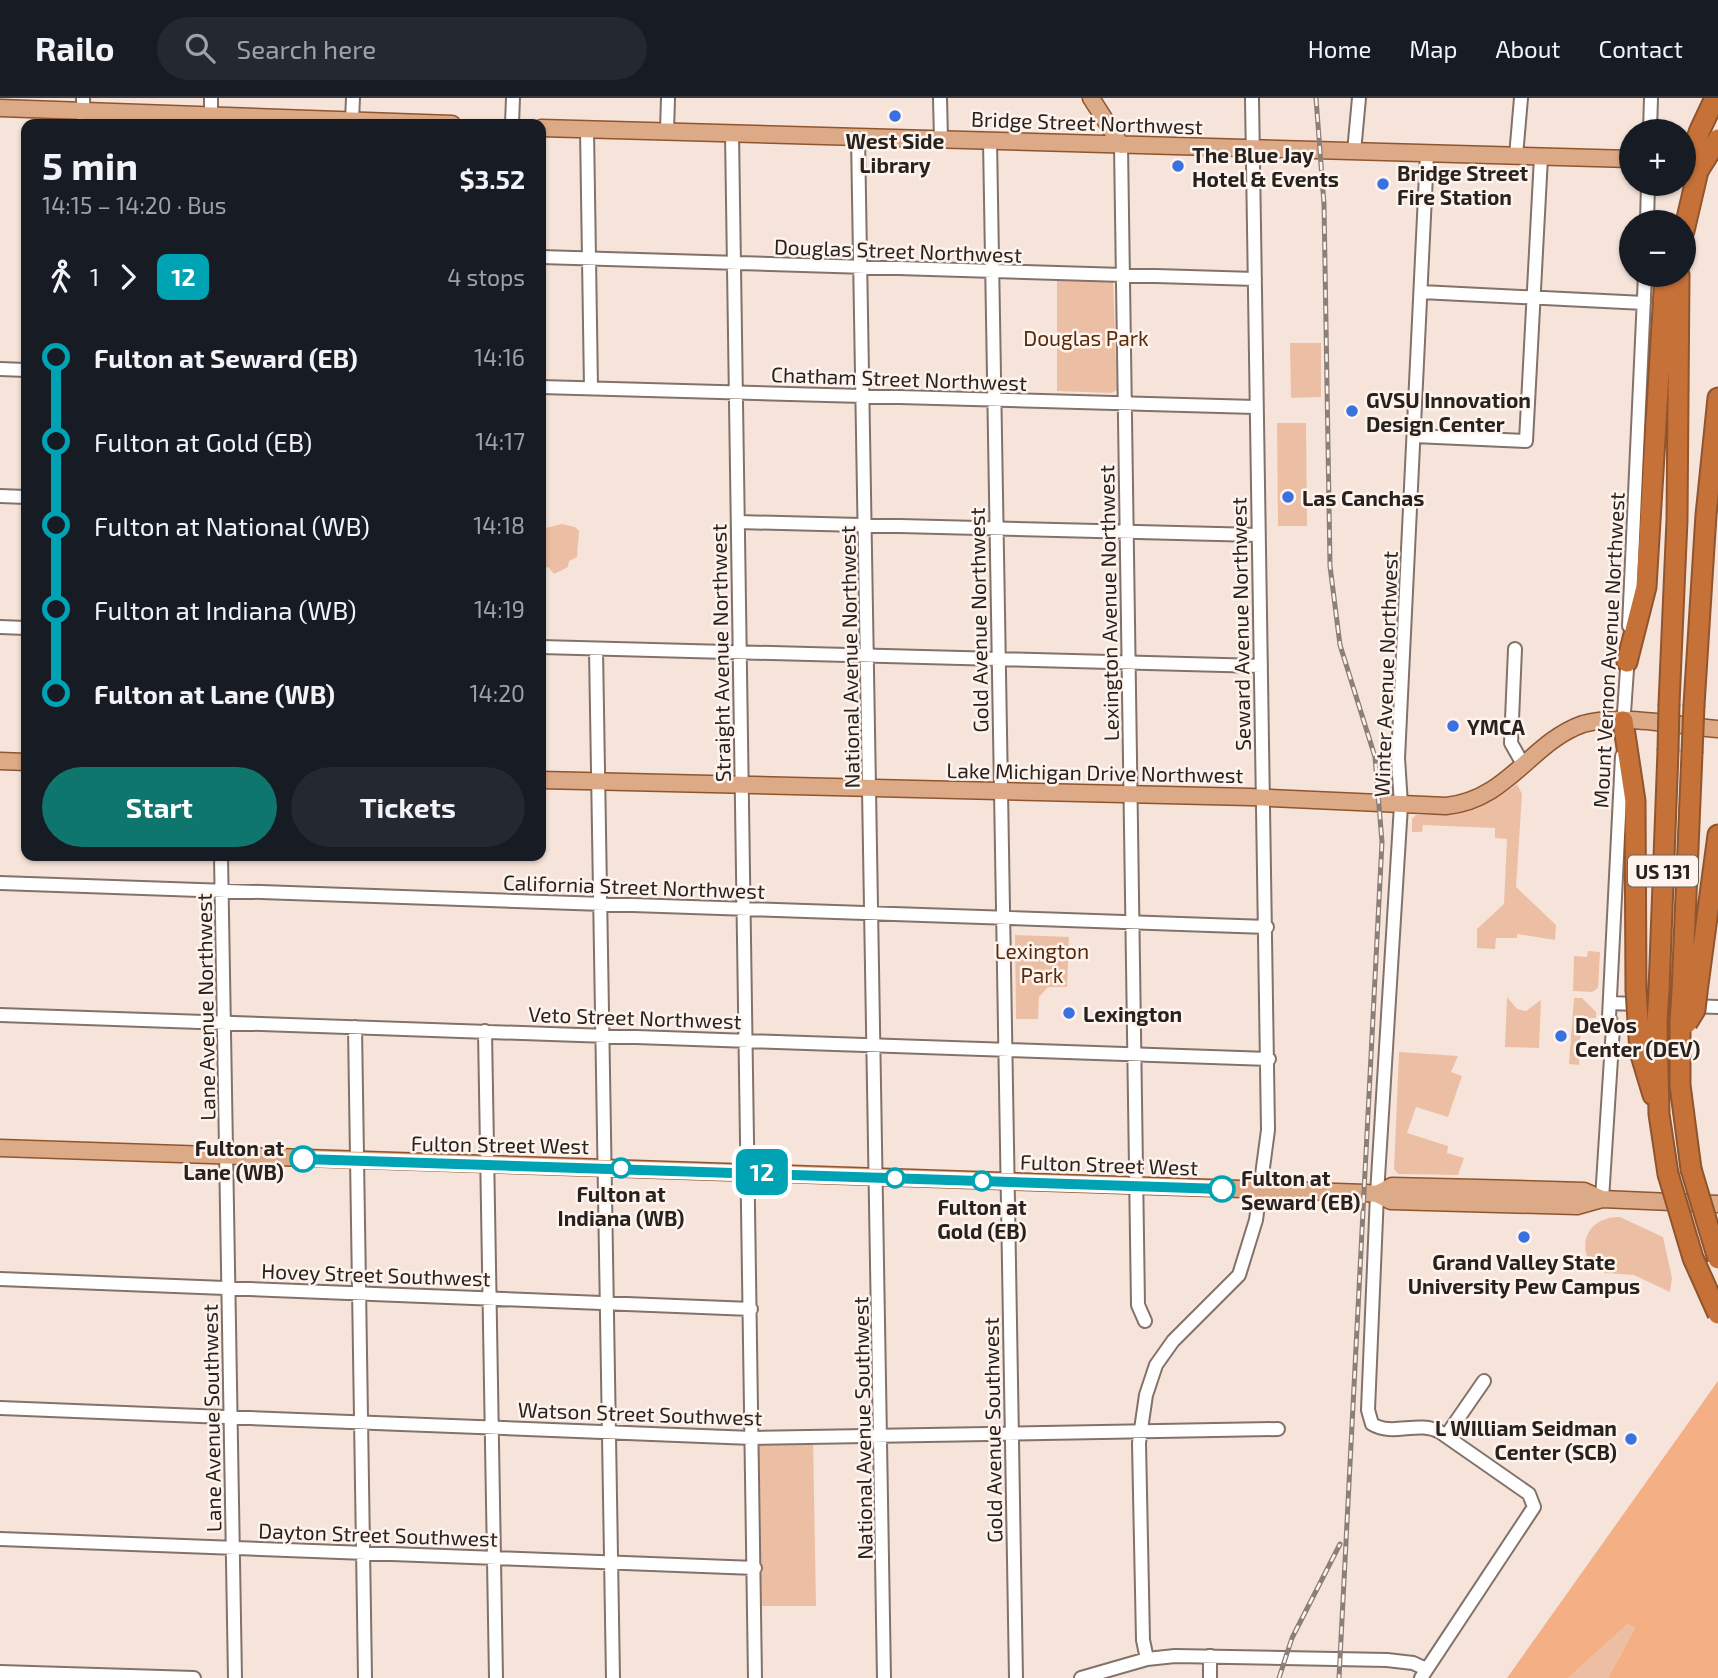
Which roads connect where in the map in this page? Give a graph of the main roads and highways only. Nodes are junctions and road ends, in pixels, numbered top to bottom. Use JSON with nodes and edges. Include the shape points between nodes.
{"nodes":[{"id":1,"x":1091,"y":98,"type":"edge"},
{"id":2,"x":1698,"y":98,"type":"edge"},
{"id":3,"x":1715,"y":98,"type":"edge"},
{"id":4,"x":0,"y":108,"type":"edge"},
{"id":5,"x":83,"y":111,"type":"edge"},
{"id":6,"x":197,"y":119,"type":"edge"},
{"id":7,"x":546,"y":128,"type":"edge"},
{"id":8,"x":1708,"y":129,"type":"edge"},
{"id":9,"x":1121,"y":145,"type":"junction"},
{"id":10,"x":1696,"y":152,"type":"edge"},
{"id":11,"x":1619,"y":159,"type":"edge"},
{"id":12,"x":1718,"y":162,"type":"edge"},
{"id":13,"x":1696,"y":167,"type":"edge"},
{"id":14,"x":1665,"y":287,"type":"edge"},
{"id":15,"x":1665,"y":287,"type":"edge"},
{"id":16,"x":1679,"y":287,"type":"edge"},
{"id":17,"x":1718,"y":398,"type":"edge"},
{"id":18,"x":1718,"y":475,"type":"edge"},
{"id":19,"x":1706,"y":516,"type":"junction"},
{"id":20,"x":1677,"y":520,"type":"junction"},
{"id":21,"x":1627,"y":662,"type":"road end"},
{"id":22,"x":1623,"y":721,"type":"junction"},
{"id":23,"x":1718,"y":729,"type":"edge"},
{"id":24,"x":0,"y":761,"type":"edge"},
{"id":25,"x":21,"y":762,"type":"edge"},
{"id":26,"x":546,"y":780,"type":"edge"},
{"id":27,"x":1718,"y":835,"type":"edge"},
{"id":28,"x":1689,"y":991,"type":"junction"},
{"id":29,"x":1642,"y":1009,"type":"junction"},
{"id":30,"x":0,"y":1148,"type":"edge"},
{"id":31,"x":1718,"y":1204,"type":"edge"},
{"id":32,"x":1718,"y":1259,"type":"edge"},
{"id":33,"x":1718,"y":1314,"type":"edge"}],
"edges":[{"from":1,"to":9,"type":"main road"},
{"from":2,"to":8,"type":"highway"},
{"from":3,"to":8,"type":"highway"},
{"from":4,"to":5,"type":"main road"},
{"from":5,"to":6,"type":"main road"},
{"from":7,"to":9,"type":"main road","name":"Bridge Street Northwest"},
{"from":8,"to":10,"type":"highway","bridge":true},
{"from":9,"to":11,"type":"main road","name":"Bridge Street Northwest"},
{"from":12,"to":13,"type":"main road"},
{"from":14,"to":20,"type":"highway","via":[[1668,471]]},
{"from":15,"to":21,"type":"highway","via":[[1646,587]]},
{"from":16,"to":20,"type":"highway","number":"US 131"},
{"from":17,"to":19,"type":"highway","number":"US 131"},
{"from":18,"to":19,"type":"highway"},
{"from":19,"to":28,"type":"highway","number":"US 131","bridge":true,"via":[[1692,753]]},
{"from":20,"to":29,"type":"highway","number":"US 131","bridge":true,"via":[[1659,990]]},
{"from":22,"to":23,"type":"main road","name":"Lake Michigan Drive Northwest"},
{"from":22,"to":26,"type":"main road","name":"Lake Michigan Drive Northwest","via":[[1582,724],[1562,734],[1497,788],[1463,803],[1401,805],[1263,797]]},
{"from":22,"to":29,"type":"highway","via":[[1635,801]]},
{"from":24,"to":25,"type":"main road"},
{"from":27,"to":28,"type":"highway"},
{"from":28,"to":32,"type":"highway","bridge":true,"via":[[1695,1010],[1682,1026],[1681,1110],[1690,1169]]},
{"from":29,"to":33,"type":"highway","number":"US 131","bridge":true,"via":[[1668,1174],[1693,1258]]},
{"from":30,"to":31,"type":"main road","name":"Fulton Street West","via":[[1377,1194],[1391,1201],[1577,1206],[1602,1199]]}]}
